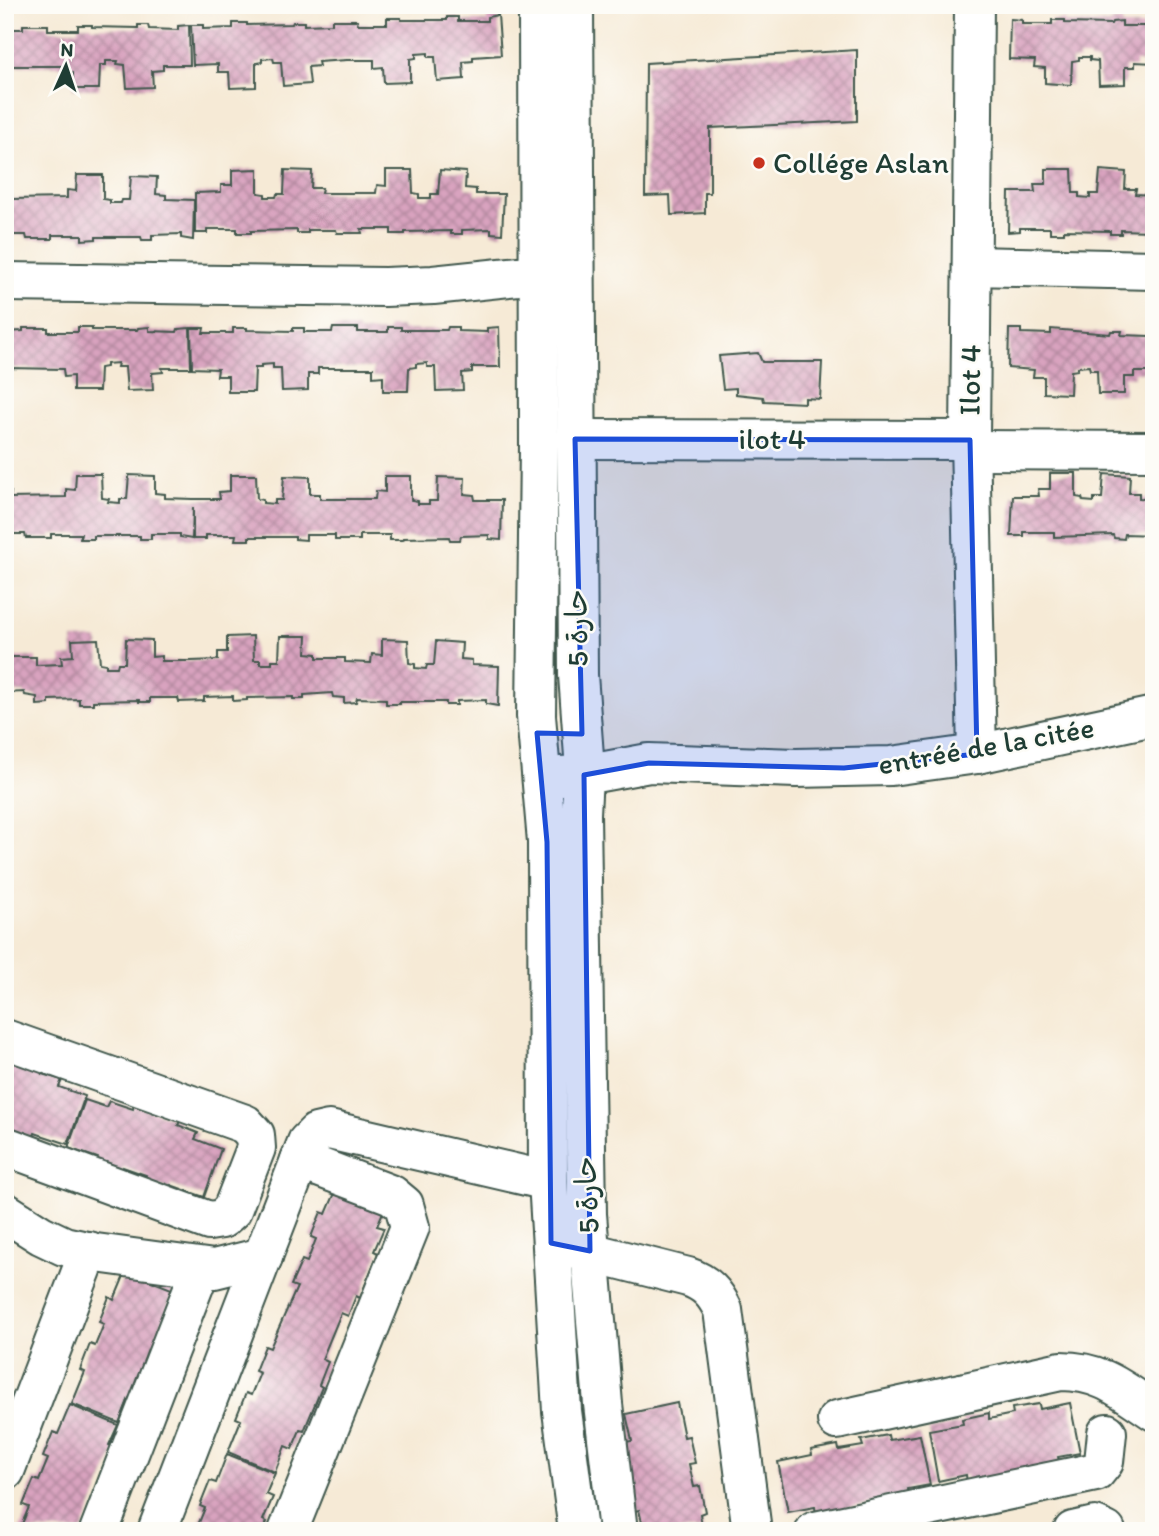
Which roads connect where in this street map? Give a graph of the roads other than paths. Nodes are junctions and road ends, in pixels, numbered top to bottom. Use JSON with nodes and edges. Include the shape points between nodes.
{"nodes":[{"id":1,"x":538,"y":5,"type":"edge"},
{"id":2,"x":574,"y":5,"type":"edge"},
{"id":3,"x":974,"y":5,"type":"edge"},
{"id":4,"x":972,"y":266,"type":"junction"},
{"id":5,"x":1154,"y":270,"type":"edge"},
{"id":6,"x":538,"y":274,"type":"junction"},
{"id":7,"x":5,"y":282,"type":"edge"},
{"id":8,"x":575,"y":439,"type":"junction"},
{"id":9,"x":970,"y":445,"type":"junction"},
{"id":10,"x":1154,"y":450,"type":"edge"},
{"id":11,"x":1154,"y":716,"type":"edge"},
{"id":12,"x":537,"y":733,"type":"junction"},
{"id":13,"x":582,"y":736,"type":"junction"},
{"id":14,"x":977,"y":754,"type":"junction"},
{"id":15,"x":649,"y":763,"type":"junction"},
{"id":16,"x":541,"y":774,"type":"junction"},
{"id":17,"x":583,"y":775,"type":"junction"},
{"id":18,"x":5,"y":1039,"type":"edge"},
{"id":19,"x":5,"y":1146,"type":"edge"},
{"id":20,"x":300,"y":1160,"type":"junction"},
{"id":21,"x":548,"y":1181,"type":"junction"},
{"id":22,"x":5,"y":1212,"type":"edge"},
{"id":23,"x":551,"y":1243,"type":"junction"},
{"id":24,"x":89,"y":1251,"type":"junction"},
{"id":25,"x":590,"y":1251,"type":"junction"},
{"id":26,"x":263,"y":1257,"type":"junction"},
{"id":27,"x":201,"y":1268,"type":"junction"},
{"id":28,"x":1154,"y":1411,"type":"edge"},
{"id":29,"x":837,"y":1420,"type":"dead end"},
{"id":30,"x":1107,"y":1433,"type":"dead end"},
{"id":31,"x":5,"y":1471,"type":"edge"},
{"id":32,"x":99,"y":1531,"type":"edge"},
{"id":33,"x":157,"y":1531,"type":"edge"},
{"id":34,"x":288,"y":1531,"type":"edge"},
{"id":35,"x":578,"y":1531,"type":"edge"},
{"id":36,"x":618,"y":1531,"type":"edge"},
{"id":37,"x":752,"y":1531,"type":"edge"},
{"id":38,"x":815,"y":1531,"type":"edge"},
{"id":39,"x":1073,"y":1531,"type":"edge"},
{"id":40,"x":1106,"y":1531,"type":"edge"}],
"edges":[{"from":1,"to":6,"type":"street","name":"حارة 5"},
{"from":2,"to":8,"type":"street","name":"حارة 5"},
{"from":3,"to":4,"type":"street","name":"Ilot 4"},
{"from":4,"to":5,"type":"street"},
{"from":4,"to":9,"type":"street","name":"Ilot 4"},
{"from":6,"to":7,"type":"street","via":[[385,287]]},
{"from":6,"to":12,"type":"street","name":"حارة 5"},
{"from":8,"to":9,"type":"street","name":"ilot 4"},
{"from":8,"to":13,"type":"street","name":"حارة 5"},
{"from":9,"to":10,"type":"street","name":"ilot 4"},
{"from":9,"to":14,"type":"street","name":"Ilot 4"},
{"from":11,"to":14,"type":"street","name":"entréé de la citée"},
{"from":12,"to":13,"type":"street","name":"entréé de la citée"},
{"from":12,"to":16,"type":"street","name":"حارة 5"},
{"from":13,"to":15,"type":"street","name":"entréé de la citée"},
{"from":13,"to":17,"type":"street","name":"حارة 5"},
{"from":14,"to":15,"type":"street","name":"entréé de la citée","via":[[844,768]]},
{"from":15,"to":17,"type":"street","name":"entréé de la citée"},
{"from":16,"to":17,"type":"street","name":"entréé de la citée"},
{"from":16,"to":21,"type":"street","name":"حارة 5","via":[[547,842]]},
{"from":17,"to":25,"type":"street","name":"حارة 5","via":[[585,1177]]},
{"from":18,"to":19,"type":"street","via":[[245,1124],[255,1135],[256,1148],[232,1209],[222,1219],[209,1221]]},
{"from":20,"to":21,"type":"street","via":[[307,1142],[316,1133],[329,1130]]},
{"from":20,"to":26,"type":"street"},
{"from":20,"to":34,"type":"street","via":[[392,1195],[404,1205],[410,1227]]},
{"from":21,"to":23,"type":"street","name":"حارة 5"},
{"from":22,"to":24,"type":"street","via":[[64,1246]]},
{"from":23,"to":25,"type":"street"},
{"from":23,"to":35,"type":"street","name":"حارة 5","via":[[562,1411]]},
{"from":24,"to":27,"type":"street"},
{"from":24,"to":31,"type":"street"},
{"from":25,"to":36,"type":"street","name":"حارة 5"},
{"from":25,"to":37,"type":"street","via":[[695,1279],[716,1296],[723,1310]]},
{"from":26,"to":27,"type":"street"},
{"from":26,"to":33,"type":"street"},
{"from":27,"to":32,"type":"street"},
{"from":28,"to":29,"type":"street","via":[[1109,1380],[1061,1371]]},
{"from":30,"to":38,"type":"street","via":[[1104,1462],[1096,1472]]},
{"from":39,"to":40,"type":"street","via":[[1095,1526]]}]}
